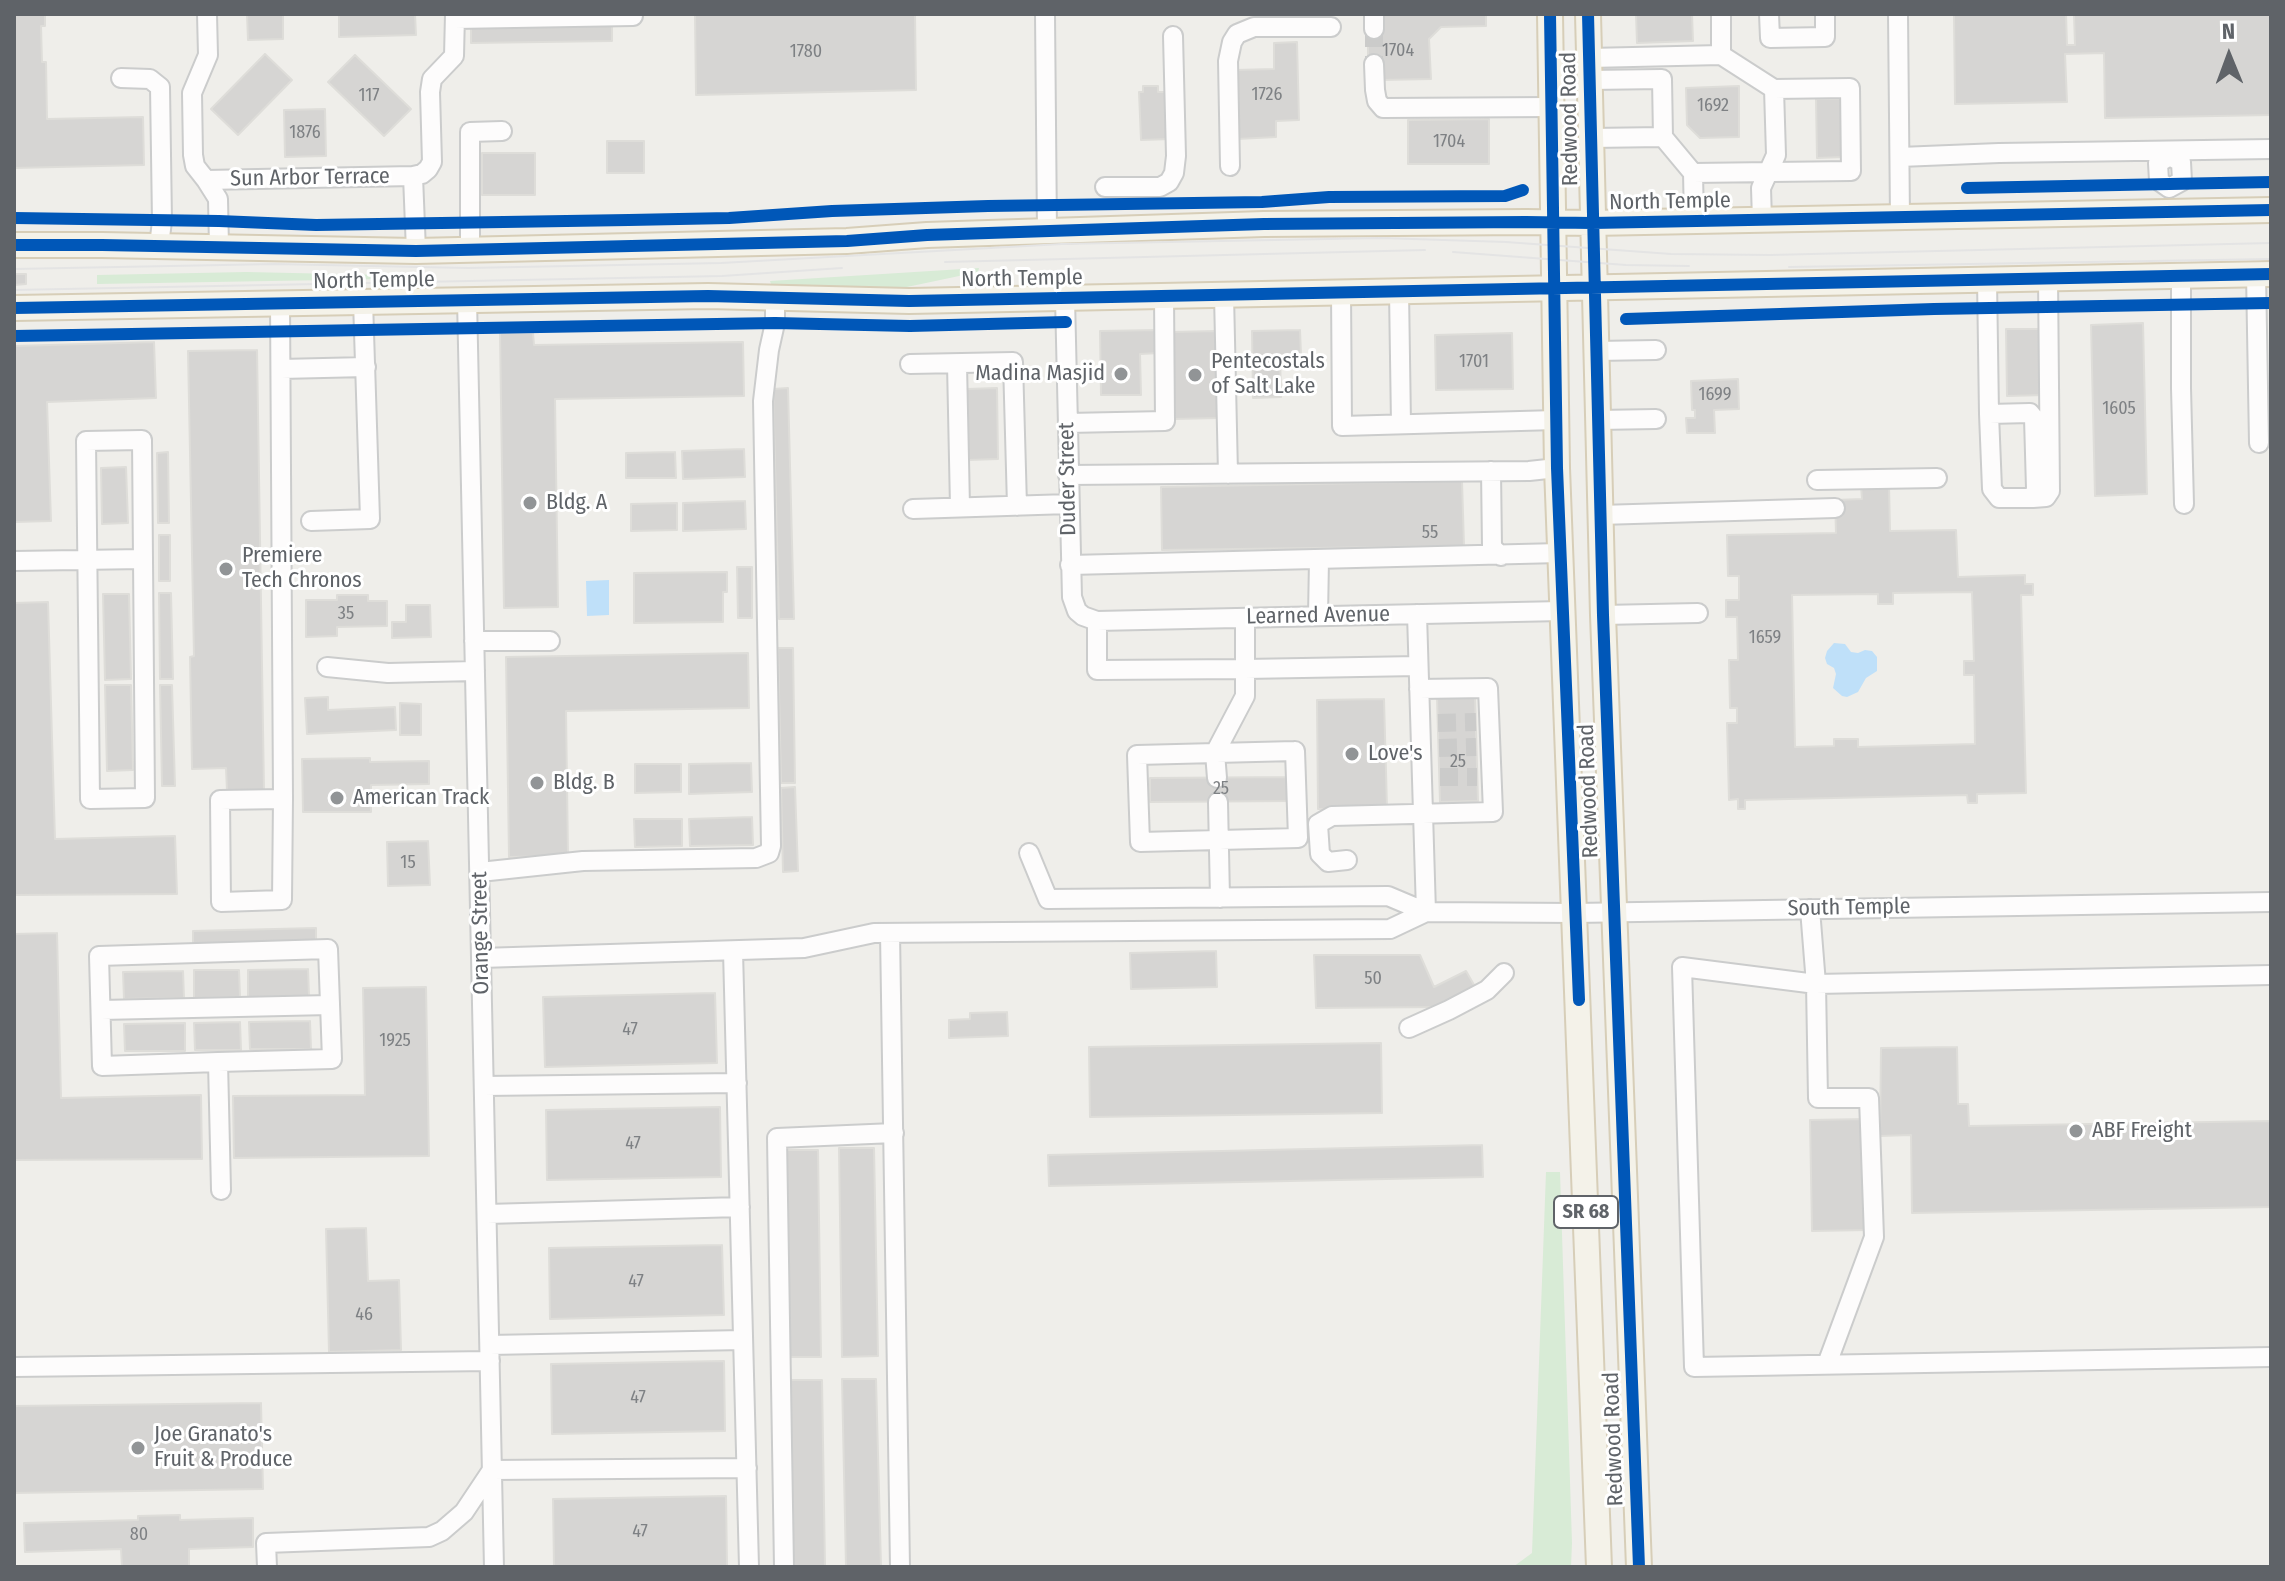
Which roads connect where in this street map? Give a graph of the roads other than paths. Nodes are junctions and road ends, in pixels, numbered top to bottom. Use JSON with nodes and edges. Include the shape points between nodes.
{"nodes":[{"id":1,"x":207,"y":14,"type":"edge"},
{"id":2,"x":1045,"y":14,"type":"edge"},
{"id":3,"x":1550,"y":14,"type":"edge"},
{"id":4,"x":1588,"y":14,"type":"edge"},
{"id":5,"x":1721,"y":14,"type":"edge"},
{"id":6,"x":1769,"y":14,"type":"edge"},
{"id":7,"x":1825,"y":14,"type":"edge"},
{"id":8,"x":1898,"y":14,"type":"edge"},
{"id":9,"x":633,"y":15,"type":"edge"},
{"id":10,"x":455,"y":16,"type":"edge"},
{"id":11,"x":1331,"y":27,"type":"dead end"},
{"id":12,"x":1173,"y":36,"type":"dead end"},
{"id":13,"x":1721,"y":55,"type":"junction"},
{"id":14,"x":1374,"y":64,"type":"tunnel mouth"},
{"id":15,"x":1590,"y":69,"type":"junction"},
{"id":16,"x":121,"y":78,"type":"dead end"},
{"id":17,"x":1774,"y":89,"type":"junction"},
{"id":18,"x":1552,"y":107,"type":"junction"},
{"id":19,"x":502,"y":131,"type":"dead end"},
{"id":20,"x":1663,"y":137,"type":"junction"},
{"id":21,"x":1591,"y":138,"type":"junction"},
{"id":22,"x":2271,"y":149,"type":"edge"},
{"id":23,"x":2170,"y":153,"type":"junction"},
{"id":24,"x":1900,"y":157,"type":"junction"},
{"id":25,"x":1230,"y":166,"type":"dead end"},
{"id":26,"x":1693,"y":173,"type":"junction"},
{"id":27,"x":1769,"y":173,"type":"junction"},
{"id":28,"x":413,"y":176,"type":"junction"},
{"id":29,"x":206,"y":180,"type":"junction"},
{"id":30,"x":1105,"y":187,"type":"dead end"},
{"id":31,"x":2271,"y":210,"type":"edge"},
{"id":32,"x":2170,"y":213,"type":"junction"},
{"id":33,"x":1900,"y":218,"type":"junction"},
{"id":34,"x":1762,"y":220,"type":"junction"},
{"id":35,"x":1694,"y":221,"type":"junction"},
{"id":36,"x":1554,"y":222,"type":"junction"},
{"id":37,"x":1592,"y":223,"type":"junction"},
{"id":38,"x":1047,"y":231,"type":"junction"},
{"id":39,"x":14,"y":245,"type":"edge"},
{"id":40,"x":159,"y":246,"type":"junction"},
{"id":41,"x":219,"y":247,"type":"junction"},
{"id":42,"x":470,"y":250,"type":"junction"},
{"id":43,"x":416,"y":251,"type":"junction"},
{"id":44,"x":2264,"y":274,"type":"edge"},
{"id":45,"x":2181,"y":275,"type":"junction"},
{"id":46,"x":2048,"y":278,"type":"junction"},
{"id":47,"x":1987,"y":279,"type":"junction"},
{"id":48,"x":1594,"y":286,"type":"junction"},
{"id":49,"x":1553,"y":287,"type":"junction"},
{"id":50,"x":1399,"y":291,"type":"junction"},
{"id":51,"x":1341,"y":292,"type":"junction"},
{"id":52,"x":1224,"y":295,"type":"junction"},
{"id":53,"x":1164,"y":296,"type":"junction"},
{"id":54,"x":775,"y":297,"type":"junction"},
{"id":55,"x":1065,"y":298,"type":"junction"},
{"id":56,"x":467,"y":299,"type":"junction"},
{"id":57,"x":363,"y":301,"type":"junction"},
{"id":58,"x":280,"y":303,"type":"junction"},
{"id":59,"x":14,"y":308,"type":"edge"},
{"id":60,"x":1656,"y":350,"type":"dead end"},
{"id":61,"x":1596,"y":351,"type":"junction"},
{"id":62,"x":910,"y":364,"type":"dead end"},
{"id":63,"x":957,"y":364,"type":"junction"},
{"id":64,"x":366,"y":367,"type":"junction"},
{"id":65,"x":281,"y":369,"type":"junction"},
{"id":66,"x":1989,"y":414,"type":"junction"},
{"id":67,"x":1656,"y":419,"type":"dead end"},
{"id":68,"x":1556,"y":420,"type":"junction"},
{"id":69,"x":1598,"y":420,"type":"junction"},
{"id":70,"x":1068,"y":423,"type":"junction"},
{"id":71,"x":1401,"y":424,"type":"junction"},
{"id":72,"x":2259,"y":443,"type":"dead end"},
{"id":73,"x":1557,"y":468,"type":"junction"},
{"id":74,"x":1491,"y":471,"type":"junction"},
{"id":75,"x":1228,"y":474,"type":"junction"},
{"id":76,"x":1068,"y":475,"type":"junction"},
{"id":77,"x":1937,"y":478,"type":"dead end"},
{"id":78,"x":1817,"y":480,"type":"dead end"},
{"id":79,"x":2033,"y":498,"type":"junction"},
{"id":80,"x":1069,"y":504,"type":"junction"},
{"id":81,"x":2184,"y":504,"type":"dead end"},
{"id":82,"x":1017,"y":506,"type":"junction"},
{"id":83,"x":960,"y":507,"type":"junction"},
{"id":84,"x":1835,"y":508,"type":"dead end"},
{"id":85,"x":913,"y":509,"type":"dead end"},
{"id":86,"x":1600,"y":515,"type":"junction"},
{"id":87,"x":311,"y":521,"type":"dead end"},
{"id":88,"x":1560,"y":553,"type":"junction"},
{"id":89,"x":1501,"y":556,"type":"junction"},
{"id":90,"x":143,"y":559,"type":"junction"},
{"id":91,"x":88,"y":560,"type":"junction"},
{"id":92,"x":1319,"y":560,"type":"junction"},
{"id":93,"x":14,"y":561,"type":"edge"},
{"id":94,"x":1070,"y":565,"type":"junction"},
{"id":95,"x":1077,"y":611,"type":"joint"},
{"id":96,"x":1562,"y":611,"type":"junction"},
{"id":97,"x":1698,"y":613,"type":"dead end"},
{"id":98,"x":1417,"y":614,"type":"junction"},
{"id":99,"x":1603,"y":615,"type":"junction"},
{"id":100,"x":1318,"y":616,"type":"junction"},
{"id":101,"x":1245,"y":618,"type":"junction"},
{"id":102,"x":1097,"y":621,"type":"junction"},
{"id":103,"x":474,"y":641,"type":"junction"},
{"id":104,"x":550,"y":641,"type":"dead end"},
{"id":105,"x":1418,"y":666,"type":"junction"},
{"id":106,"x":327,"y":667,"type":"dead end"},
{"id":107,"x":1245,"y":669,"type":"junction"},
{"id":108,"x":475,"y":671,"type":"junction"},
{"id":109,"x":1419,"y":689,"type":"junction"},
{"id":110,"x":1215,"y":753,"type":"junction"},
{"id":111,"x":1217,"y":778,"type":"dead end"},
{"id":112,"x":283,"y":799,"type":"junction"},
{"id":113,"x":1218,"y":802,"type":"dead end"},
{"id":114,"x":1423,"y":813,"type":"junction"},
{"id":115,"x":1219,"y":840,"type":"junction"},
{"id":116,"x":1029,"y":853,"type":"dead end"},
{"id":117,"x":1347,"y":860,"type":"dead end"},
{"id":118,"x":480,"y":872,"type":"junction"},
{"id":119,"x":1220,"y":898,"type":"junction"},
{"id":120,"x":2271,"y":902,"type":"edge"},
{"id":121,"x":1810,"y":909,"type":"junction"},
{"id":122,"x":1426,"y":912,"type":"junction"},
{"id":123,"x":1613,"y":912,"type":"junction"},
{"id":124,"x":1575,"y":913,"type":"junction"},
{"id":125,"x":890,"y":933,"type":"junction"},
{"id":126,"x":733,"y":951,"type":"junction"},
{"id":127,"x":481,"y":958,"type":"junction"},
{"id":128,"x":1504,"y":973,"type":"dead end"},
{"id":129,"x":2271,"y":975,"type":"edge"},
{"id":130,"x":1816,"y":984,"type":"junction"},
{"id":131,"x":330,"y":1005,"type":"junction"},
{"id":132,"x":101,"y":1010,"type":"junction"},
{"id":133,"x":1409,"y":1028,"type":"dead end"},
{"id":134,"x":218,"y":1062,"type":"junction"},
{"id":135,"x":737,"y":1083,"type":"junction"},
{"id":136,"x":484,"y":1086,"type":"junction"},
{"id":137,"x":894,"y":1133,"type":"junction"},
{"id":138,"x":221,"y":1190,"type":"dead end"},
{"id":139,"x":740,"y":1207,"type":"junction"},
{"id":140,"x":487,"y":1214,"type":"junction"},
{"id":141,"x":743,"y":1340,"type":"junction"},
{"id":142,"x":490,"y":1353,"type":"junction"},
{"id":143,"x":2271,"y":1357,"type":"edge"},
{"id":144,"x":1827,"y":1364,"type":"junction"},
{"id":145,"x":14,"y":1367,"type":"edge"},
{"id":146,"x":747,"y":1468,"type":"junction"},
{"id":147,"x":492,"y":1470,"type":"junction"},
{"id":148,"x":267,"y":1567,"type":"edge"},
{"id":149,"x":494,"y":1567,"type":"edge"},
{"id":150,"x":749,"y":1567,"type":"edge"},
{"id":151,"x":784,"y":1567,"type":"edge"},
{"id":152,"x":900,"y":1567,"type":"edge"},
{"id":153,"x":1599,"y":1567,"type":"edge"},
{"id":154,"x":1639,"y":1567,"type":"edge"}],
"edges":[{"from":1,"to":29,"type":"street","name":"Sun Arbor Terrace","via":[[208,55],[192,93],[193,155]]},
{"from":2,"to":38,"type":"street"},
{"from":3,"to":18,"type":"main road","name":"Redwood Road","number":"SR 68"},
{"from":4,"to":15,"type":"main road","name":"Redwood Road","number":"SR 68"},
{"from":5,"to":13,"type":"street"},
{"from":6,"to":7,"type":"street","via":[[1770,38],[1825,37]]},
{"from":8,"to":24,"type":"street"},
{"from":9,"to":10,"type":"street","name":"Sun Arbor Terrace"},
{"from":10,"to":28,"type":"street","name":"Sun Arbor Terrace","via":[[454,56],[432,79],[432,162]]},
{"from":11,"to":25,"type":"street","via":[[1254,27],[1237,34],[1228,61]]},
{"from":12,"to":30,"type":"street","via":[[1174,173],[1160,187]]},
{"from":13,"to":15,"type":"street"},
{"from":13,"to":17,"type":"street"},
{"from":14,"to":18,"type":"street","via":[[1377,101],[1383,108]]},
{"from":15,"to":20,"type":"street","via":[[1662,79]]},
{"from":15,"to":21,"type":"main road","name":"Redwood Road","number":"SR 68"},
{"from":16,"to":40,"type":"street","via":[[150,79],[160,87]]},
{"from":17,"to":27,"type":"street","via":[[1776,155]]},
{"from":17,"to":27,"type":"street","via":[[1850,88],[1851,171]]},
{"from":18,"to":36,"type":"main road","name":"Redwood Road","number":"SR 68"},
{"from":19,"to":42,"type":"street","via":[[470,132]]},
{"from":20,"to":21,"type":"street"},
{"from":20,"to":26,"type":"street"},
{"from":21,"to":37,"type":"main road","name":"Redwood Road","number":"SR 68"},
{"from":22,"to":23,"type":"street"},
{"from":23,"to":24,"type":"street"},
{"from":23,"to":32,"type":"street","via":[[2158,163],[2159,181],[2169,188]]},
{"from":24,"to":33,"type":"street"},
{"from":26,"to":27,"type":"street"},
{"from":26,"to":35,"type":"street"},
{"from":27,"to":34,"type":"street","via":[[1761,188]]},
{"from":28,"to":29,"type":"street","name":"Sun Arbor Terrace"},
{"from":28,"to":43,"type":"street","name":"Sun Arbor Terrace"},
{"from":29,"to":41,"type":"street","name":"Sun Arbor Terrace","via":[[218,199]]},
{"from":31,"to":32,"type":"main road","name":"North Temple"},
{"from":32,"to":33,"type":"main road","name":"North Temple"},
{"from":33,"to":34,"type":"main road","name":"North Temple"},
{"from":34,"to":35,"type":"main road","name":"North Temple"},
{"from":35,"to":37,"type":"main road","name":"North Temple"},
{"from":36,"to":37,"type":"main road","name":"North Temple"},
{"from":36,"to":38,"type":"main road","name":"North Temple"},
{"from":36,"to":49,"type":"main road","name":"Redwood Road","number":"SR 68"},
{"from":37,"to":48,"type":"main road","name":"Redwood Road","number":"SR 68"},
{"from":38,"to":42,"type":"main road","name":"North Temple"},
{"from":39,"to":40,"type":"main road","name":"North Temple"},
{"from":40,"to":41,"type":"main road","name":"North Temple"},
{"from":41,"to":43,"type":"main road","name":"North Temple"},
{"from":42,"to":43,"type":"main road","name":"North Temple"},
{"from":44,"to":45,"type":"main road","name":"North Temple"},
{"from":44,"to":72,"type":"street"},
{"from":45,"to":46,"type":"main road","name":"North Temple"},
{"from":45,"to":81,"type":"street"},
{"from":46,"to":47,"type":"main road","name":"North Temple"},
{"from":46,"to":79,"type":"street","via":[[2050,491],[2046,497]]},
{"from":47,"to":48,"type":"main road","name":"North Temple"},
{"from":47,"to":66,"type":"street"},
{"from":48,"to":49,"type":"main road","name":"North Temple"},
{"from":48,"to":61,"type":"main road","name":"Redwood Road","number":"SR 68"},
{"from":49,"to":50,"type":"main road","name":"North Temple"},
{"from":49,"to":68,"type":"main road","name":"Redwood Road","number":"SR 68"},
{"from":50,"to":51,"type":"main road","name":"North Temple"},
{"from":50,"to":71,"type":"street"},
{"from":51,"to":52,"type":"main road","name":"North Temple"},
{"from":51,"to":71,"type":"street","via":[[1342,426]]},
{"from":52,"to":53,"type":"main road","name":"North Temple"},
{"from":52,"to":75,"type":"street"},
{"from":53,"to":55,"type":"main road","name":"North Temple"},
{"from":53,"to":70,"type":"street","via":[[1165,421]]},
{"from":54,"to":55,"type":"main road","name":"North Temple"},
{"from":54,"to":56,"type":"main road","name":"North Temple"},
{"from":54,"to":118,"type":"street","via":[[763,401],[769,853],[756,858],[583,861]]},
{"from":55,"to":70,"type":"street","name":"Duder Street"},
{"from":56,"to":57,"type":"main road","name":"North Temple"},
{"from":56,"to":103,"type":"street","name":"Orange Street"},
{"from":57,"to":58,"type":"main road","name":"North Temple"},
{"from":57,"to":64,"type":"street"},
{"from":58,"to":59,"type":"main road","name":"North Temple"},
{"from":58,"to":65,"type":"street"},
{"from":60,"to":61,"type":"street"},
{"from":61,"to":69,"type":"main road","name":"Redwood Road","number":"SR 68"},
{"from":62,"to":63,"type":"street"},
{"from":63,"to":82,"type":"street","via":[[1013,362]]},
{"from":63,"to":83,"type":"street"},
{"from":64,"to":65,"type":"street"},
{"from":64,"to":87,"type":"street","via":[[370,519]]},
{"from":65,"to":112,"type":"street"},
{"from":66,"to":79,"type":"street","via":[[1992,489],[1999,498]]},
{"from":66,"to":79,"type":"street","via":[[2030,413],[2034,418]]},
{"from":67,"to":69,"type":"street"},
{"from":68,"to":71,"type":"street"},
{"from":68,"to":73,"type":"main road","name":"Redwood Road","number":"SR 68"},
{"from":69,"to":86,"type":"main road","name":"Redwood Road","number":"SR 68"},
{"from":70,"to":76,"type":"street","name":"Duder Street"},
{"from":73,"to":74,"type":"street"},
{"from":73,"to":88,"type":"main road","name":"Redwood Road","number":"SR 68"},
{"from":74,"to":75,"type":"street"},
{"from":74,"to":89,"type":"street","via":[[1492,547]]},
{"from":75,"to":76,"type":"street"},
{"from":76,"to":80,"type":"street","name":"Duder Street"},
{"from":77,"to":78,"type":"street"},
{"from":80,"to":82,"type":"street"},
{"from":80,"to":94,"type":"street","name":"Duder Street"},
{"from":82,"to":83,"type":"street"},
{"from":83,"to":85,"type":"street"},
{"from":84,"to":86,"type":"street"},
{"from":86,"to":99,"type":"main road","name":"Redwood Road","number":"SR 68"},
{"from":88,"to":89,"type":"street"},
{"from":88,"to":96,"type":"main road","name":"Redwood Road","number":"SR 68"},
{"from":89,"to":92,"type":"street"},
{"from":90,"to":91,"type":"street"},
{"from":90,"to":91,"type":"street","via":[[142,440],[86,441]]},
{"from":90,"to":91,"type":"street","via":[[145,798],[90,799]]},
{"from":91,"to":93,"type":"street"},
{"from":92,"to":94,"type":"street"},
{"from":92,"to":100,"type":"street"},
{"from":94,"to":95,"type":"street","name":"Duder Street"},
{"from":95,"to":102,"type":"street","name":"Learned Avenue"},
{"from":96,"to":98,"type":"street","name":"Learned Avenue"},
{"from":96,"to":124,"type":"main road","name":"Redwood Road","number":"SR 68"},
{"from":97,"to":99,"type":"street"},
{"from":98,"to":100,"type":"street","name":"Learned Avenue"},
{"from":98,"to":105,"type":"street"},
{"from":99,"to":123,"type":"main road","name":"Redwood Road","number":"SR 68"},
{"from":100,"to":101,"type":"street","name":"Learned Avenue"},
{"from":101,"to":102,"type":"street","name":"Learned Avenue"},
{"from":101,"to":107,"type":"street"},
{"from":102,"to":107,"type":"street","via":[[1097,670]]},
{"from":103,"to":104,"type":"street"},
{"from":103,"to":108,"type":"street","name":"Orange Street"},
{"from":105,"to":107,"type":"street"},
{"from":105,"to":109,"type":"street"},
{"from":106,"to":108,"type":"street","via":[[388,673]]},
{"from":107,"to":110,"type":"street","via":[[1245,696]]},
{"from":108,"to":118,"type":"street","name":"Orange Street"},
{"from":109,"to":114,"type":"street","via":[[1429,723],[1431,777]]},
{"from":109,"to":114,"type":"street","via":[[1488,688],[1482,722],[1484,777],[1493,812]]},
{"from":110,"to":111,"type":"street"},
{"from":110,"to":115,"type":"street","via":[[1137,755],[1140,842]]},
{"from":110,"to":115,"type":"street","via":[[1295,751],[1298,838]]},
{"from":112,"to":112,"type":"street","via":[[282,900],[221,902],[220,800]]},
{"from":113,"to":115,"type":"street"},
{"from":114,"to":117,"type":"street","via":[[1332,816],[1318,824],[1320,854],[1328,862]]},
{"from":114,"to":122,"type":"street"},
{"from":115,"to":119,"type":"street"},
{"from":116,"to":119,"type":"street","via":[[1048,899]]},
{"from":118,"to":127,"type":"street","name":"Orange Street"},
{"from":119,"to":122,"type":"street","via":[[1388,896]]},
{"from":120,"to":121,"type":"street","name":"South Temple"},
{"from":121,"to":123,"type":"street","name":"South Temple"},
{"from":121,"to":130,"type":"street"},
{"from":122,"to":124,"type":"street","name":"South Temple"},
{"from":122,"to":125,"type":"street","via":[[1390,929]]},
{"from":123,"to":124,"type":"street","name":"South Temple"},
{"from":123,"to":154,"type":"main road","name":"Redwood Road","number":"SR 68"},
{"from":124,"to":153,"type":"main road","name":"Redwood Road","number":"SR 68"},
{"from":125,"to":126,"type":"street","via":[[804,948]]},
{"from":125,"to":137,"type":"street"},
{"from":126,"to":127,"type":"street"},
{"from":126,"to":135,"type":"street"},
{"from":127,"to":136,"type":"street","name":"Orange Street"},
{"from":128,"to":133,"type":"street","via":[[1487,990]]},
{"from":129,"to":130,"type":"street"},
{"from":130,"to":144,"type":"street","via":[[1818,1098],[1869,1098],[1874,1237]]},
{"from":130,"to":144,"type":"street","via":[[1682,967],[1694,1367]]},
{"from":131,"to":132,"type":"street"},
{"from":131,"to":132,"type":"street","via":[[328,949],[99,956]]},
{"from":131,"to":134,"type":"street","via":[[332,1059]]},
{"from":132,"to":134,"type":"street","via":[[102,1066]]},
{"from":134,"to":138,"type":"street"},
{"from":135,"to":136,"type":"street"},
{"from":135,"to":139,"type":"street"},
{"from":136,"to":140,"type":"street","name":"Orange Street"},
{"from":137,"to":151,"type":"street","via":[[777,1138]]},
{"from":137,"to":152,"type":"street"},
{"from":139,"to":140,"type":"street"},
{"from":139,"to":141,"type":"street"},
{"from":140,"to":142,"type":"street","name":"Orange Street"},
{"from":141,"to":142,"type":"street"},
{"from":141,"to":146,"type":"street"},
{"from":142,"to":145,"type":"street"},
{"from":142,"to":147,"type":"street","name":"Orange Street"},
{"from":143,"to":144,"type":"street"},
{"from":146,"to":147,"type":"street"},
{"from":146,"to":150,"type":"street"},
{"from":147,"to":148,"type":"street","via":[[464,1512],[429,1537],[266,1543]]},
{"from":147,"to":149,"type":"street","name":"Orange Street"}]}
